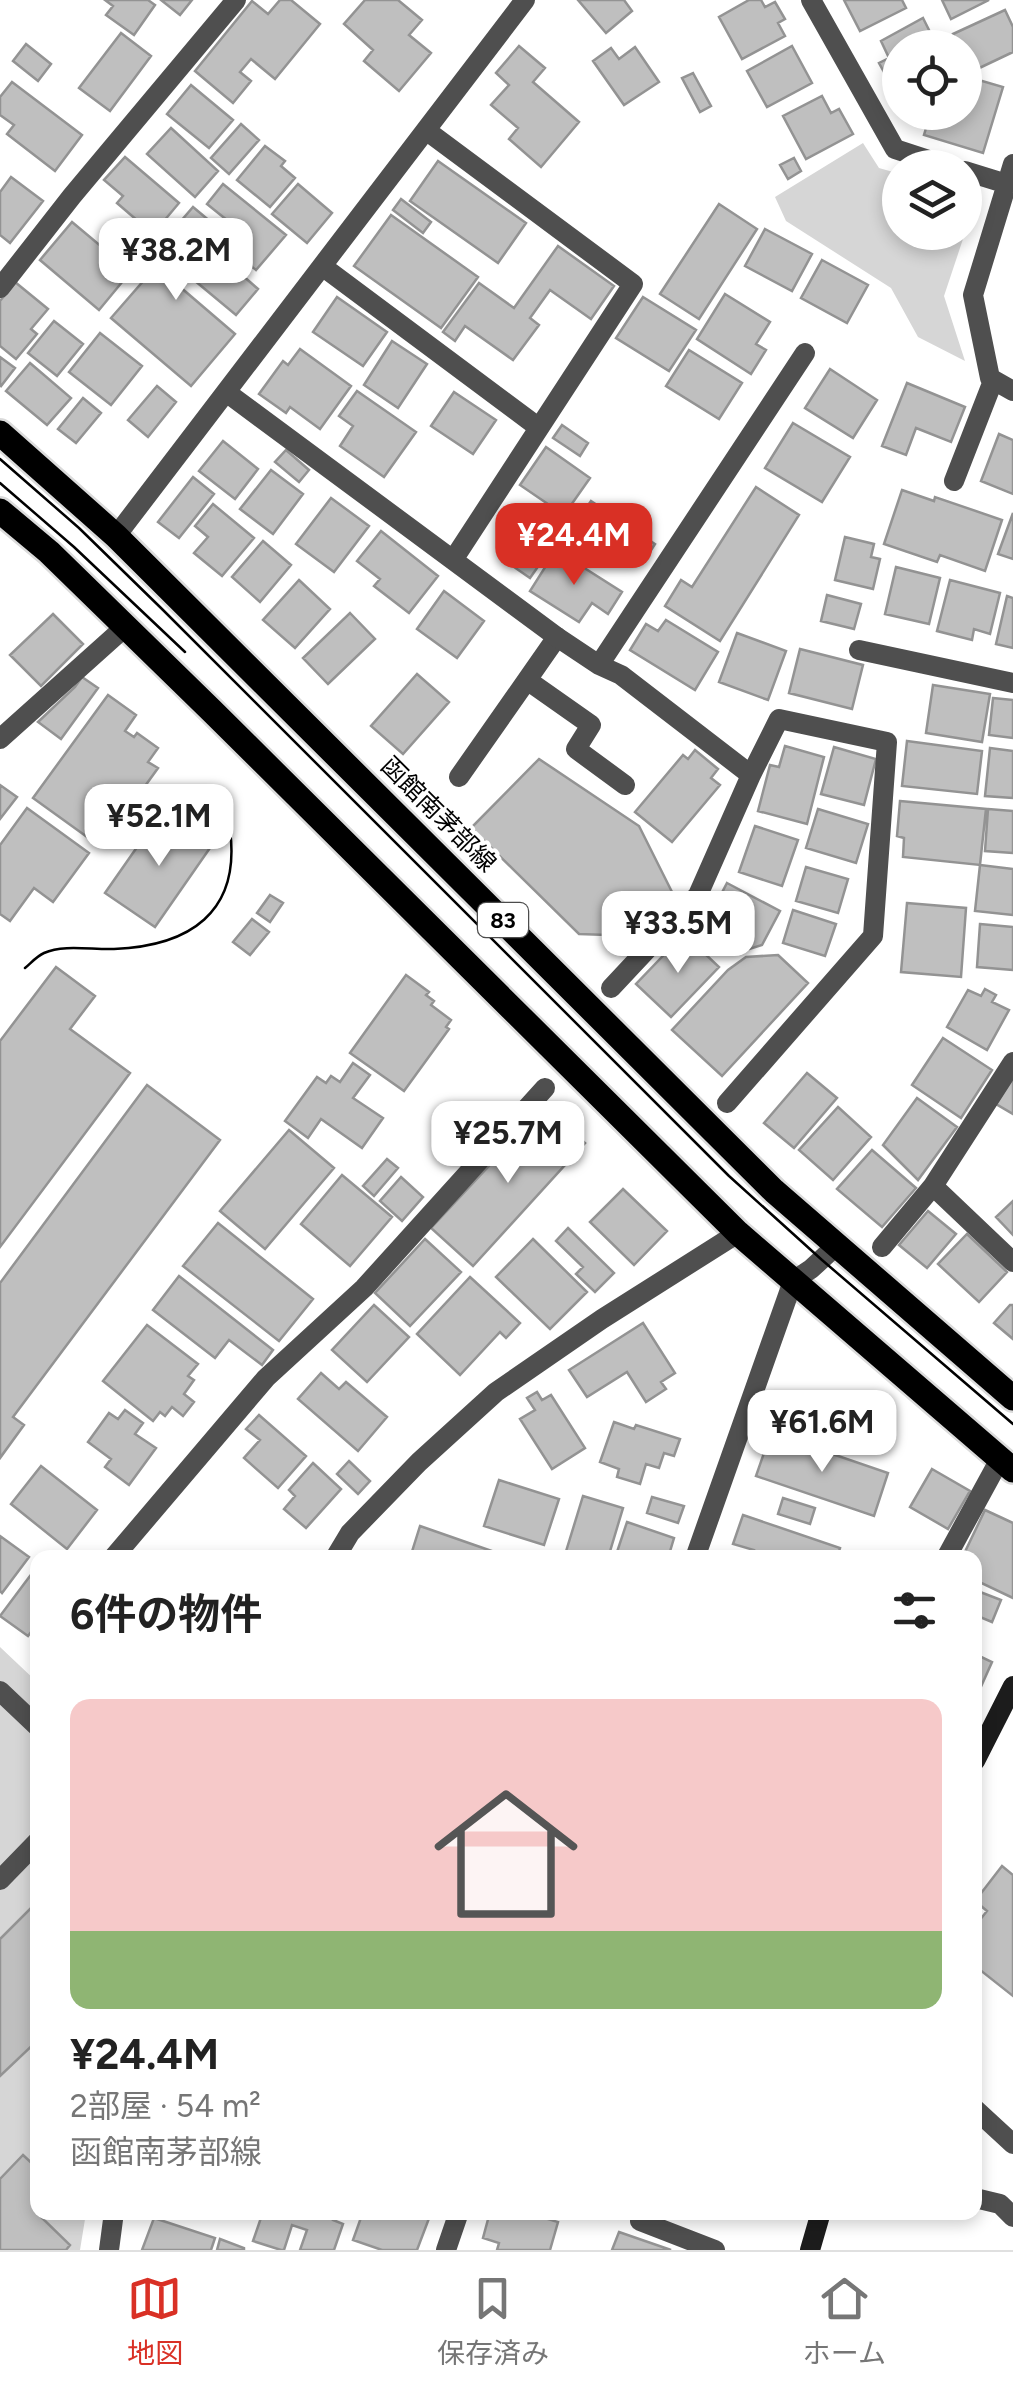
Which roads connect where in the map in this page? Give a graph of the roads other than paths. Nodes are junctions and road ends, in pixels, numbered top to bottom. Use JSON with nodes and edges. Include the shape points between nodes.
{"nodes":[{"id":1,"x":236,"y":0,"type":"edge"},
{"id":2,"x":525,"y":0,"type":"edge"},
{"id":3,"x":811,"y":0,"type":"edge"},
{"id":4,"x":427,"y":130,"type":"junction"},
{"id":5,"x":897,"y":150,"type":"edge"},
{"id":6,"x":982,"y":172,"type":"edge"},
{"id":7,"x":1010,"y":174,"type":"edge"},
{"id":8,"x":322,"y":266,"type":"junction"},
{"id":9,"x":0,"y":288,"type":"edge"},
{"id":10,"x":805,"y":354,"type":"dead end"},
{"id":11,"x":993,"y":380,"type":"junction"},
{"id":12,"x":1013,"y":391,"type":"edge"},
{"id":13,"x":226,"y":392,"type":"junction"},
{"id":14,"x":538,"y":428,"type":"junction"},
{"id":15,"x":0,"y":433,"type":"edge"},
{"id":16,"x":954,"y":481,"type":"dead end"},
{"id":17,"x":0,"y":511,"type":"edge"},
{"id":18,"x":116,"y":536,"type":"junction"},
{"id":19,"x":453,"y":560,"type":"junction"},
{"id":20,"x":125,"y":627,"type":"junction"},
{"id":21,"x":557,"y":637,"type":"junction"},
{"id":22,"x":859,"y":650,"type":"dead end"},
{"id":23,"x":599,"y":664,"type":"junction"},
{"id":24,"x":527,"y":680,"type":"junction"},
{"id":25,"x":1013,"y":683,"type":"edge"},
{"id":26,"x":0,"y":739,"type":"edge"},
{"id":27,"x":752,"y":775,"type":"junction"},
{"id":28,"x":459,"y":776,"type":"dead end"},
{"id":29,"x":624,"y":786,"type":"dead end"},
{"id":30,"x":612,"y":988,"type":"dead end"},
{"id":31,"x":1013,"y":1062,"type":"edge"},
{"id":32,"x":544,"y":1088,"type":"dead end"},
{"id":33,"x":727,"y":1103,"type":"dead end"},
{"id":34,"x":932,"y":1186,"type":"junction"},
{"id":35,"x":738,"y":1234,"type":"junction"},
{"id":36,"x":836,"y":1246,"type":"junction"},
{"id":37,"x":882,"y":1247,"type":"dead end"},
{"id":38,"x":1013,"y":1262,"type":"edge"},
{"id":39,"x":793,"y":1281,"type":"junction"},
{"id":40,"x":1013,"y":1398,"type":"edge"},
{"id":41,"x":1006,"y":1464,"type":"edge"},
{"id":42,"x":120,"y":1550,"type":"edge"},
{"id":43,"x":340,"y":1550,"type":"edge"},
{"id":44,"x":698,"y":1550,"type":"edge"},
{"id":45,"x":951,"y":1550,"type":"edge"},
{"id":46,"x":1013,"y":1686,"type":"edge"},
{"id":47,"x":0,"y":1691,"type":"edge"},
{"id":48,"x":30,"y":1720,"type":"edge"},
{"id":49,"x":982,"y":1747,"type":"edge"},
{"id":50,"x":30,"y":1849,"type":"edge"},
{"id":51,"x":0,"y":1880,"type":"edge"},
{"id":52,"x":982,"y":2115,"type":"edge"},
{"id":53,"x":1013,"y":2144,"type":"edge"},
{"id":54,"x":982,"y":2200,"type":"edge"},
{"id":55,"x":1013,"y":2217,"type":"edge"},
{"id":56,"x":113,"y":2220,"type":"edge"},
{"id":57,"x":456,"y":2220,"type":"edge"},
{"id":58,"x":819,"y":2220,"type":"edge"},
{"id":59,"x":640,"y":2221,"type":"dead end"},
{"id":60,"x":109,"y":2250,"type":"edge"},
{"id":61,"x":446,"y":2250,"type":"edge"},
{"id":62,"x":715,"y":2250,"type":"edge"},
{"id":63,"x":810,"y":2250,"type":"edge"}],
"edges":[{"from":1,"to":9,"type":"street"},
{"from":2,"to":4,"type":"street"},
{"from":3,"to":5,"type":"street"},
{"from":4,"to":8,"type":"street"},
{"from":4,"to":14,"type":"street","via":[[633,284]]},
{"from":6,"to":7,"type":"street"},
{"from":7,"to":11,"type":"street","via":[[973,295]]},
{"from":8,"to":13,"type":"street"},
{"from":8,"to":14,"type":"street"},
{"from":10,"to":23,"type":"street"},
{"from":11,"to":12,"type":"street"},
{"from":11,"to":16,"type":"street"},
{"from":13,"to":18,"type":"street"},
{"from":13,"to":19,"type":"street"},
{"from":14,"to":19,"type":"street"},
{"from":15,"to":18,"type":"main road","name":"函館南茅部線","number":"83"},
{"from":17,"to":20,"type":"main road","number":"83"},
{"from":18,"to":36,"type":"main road","name":"函館南茅部線","number":"83"},
{"from":19,"to":21,"type":"street"},
{"from":20,"to":26,"type":"street"},
{"from":20,"to":35,"type":"main road","number":"83"},
{"from":21,"to":23,"type":"street"},
{"from":21,"to":24,"type":"street"},
{"from":22,"to":25,"type":"street"},
{"from":23,"to":27,"type":"street"},
{"from":24,"to":28,"type":"street"},
{"from":24,"to":29,"type":"street","via":[[591,724],[576,749]]},
{"from":27,"to":30,"type":"street","via":[[698,895]]},
{"from":27,"to":33,"type":"street","via":[[779,719],[887,742],[873,936]]},
{"from":31,"to":34,"type":"street"},
{"from":32,"to":42,"type":"street","via":[[364,1288],[266,1378]]},
{"from":34,"to":37,"type":"street"},
{"from":34,"to":38,"type":"street"},
{"from":35,"to":39,"type":"main road","number":"83"},
{"from":35,"to":43,"type":"street","via":[[496,1392],[419,1462]]},
{"from":36,"to":39,"type":"street"},
{"from":36,"to":40,"type":"main road","name":"函館南茅部線","number":"83"},
{"from":39,"to":41,"type":"main road","number":"83"},
{"from":39,"to":44,"type":"street"},
{"from":41,"to":45,"type":"street"},
{"from":46,"to":49,"type":"street"},
{"from":47,"to":48,"type":"street"},
{"from":50,"to":51,"type":"street"},
{"from":52,"to":53,"type":"street"},
{"from":54,"to":55,"type":"street","via":[[1000,2204]]},
{"from":56,"to":60,"type":"street"},
{"from":57,"to":61,"type":"street"},
{"from":58,"to":63,"type":"street"},
{"from":59,"to":62,"type":"street"}]}
